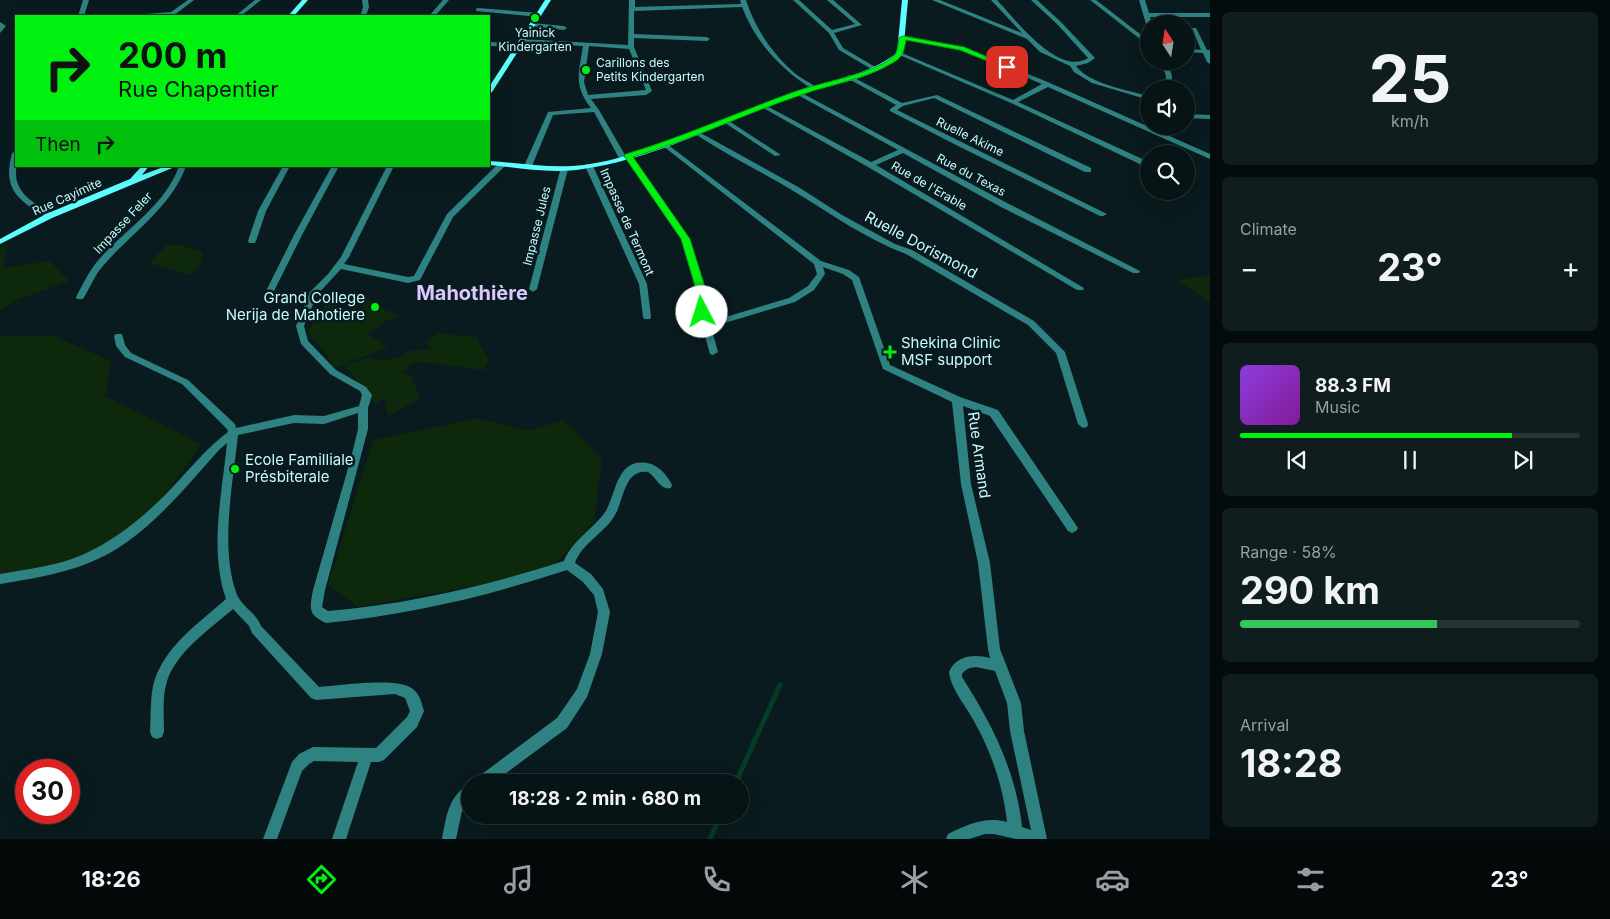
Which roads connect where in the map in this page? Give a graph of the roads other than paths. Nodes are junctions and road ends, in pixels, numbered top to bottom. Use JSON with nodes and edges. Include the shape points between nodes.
{"nodes":[{"id":1,"x":86,"y":0,"type":"edge"},
{"id":2,"x":191,"y":0,"type":"edge"},
{"id":3,"x":258,"y":0,"type":"edge"},
{"id":4,"x":305,"y":0,"type":"edge"},
{"id":5,"x":365,"y":0,"type":"edge"},
{"id":6,"x":446,"y":0,"type":"edge"},
{"id":7,"x":548,"y":0,"type":"edge"},
{"id":8,"x":632,"y":0,"type":"edge"},
{"id":9,"x":796,"y":0,"type":"edge"},
{"id":10,"x":830,"y":0,"type":"edge"},
{"id":11,"x":905,"y":0,"type":"edge"},
{"id":12,"x":935,"y":0,"type":"edge"},
{"id":13,"x":994,"y":0,"type":"edge"},
{"id":14,"x":1034,"y":0,"type":"edge"},
{"id":15,"x":1093,"y":0,"type":"edge"},
{"id":16,"x":1142,"y":0,"type":"edge"},
{"id":17,"x":944,"y":1,"type":"edge"},
{"id":18,"x":743,"y":2,"type":"edge"},
{"id":19,"x":631,"y":8,"type":"junction"},
{"id":20,"x":478,"y":10,"type":"dead end"},
{"id":21,"x":81,"y":15,"type":"edge"},
{"id":22,"x":171,"y":15,"type":"edge"},
{"id":23,"x":239,"y":15,"type":"edge"},
{"id":24,"x":292,"y":15,"type":"edge"},
{"id":25,"x":363,"y":15,"type":"edge"},
{"id":26,"x":433,"y":15,"type":"edge"},
{"id":27,"x":539,"y":15,"type":"junction"},
{"id":28,"x":1148,"y":15,"type":"edge"},
{"id":29,"x":1195,"y":15,"type":"edge"},
{"id":30,"x":1210,"y":15,"type":"edge"},
{"id":31,"x":1,"y":24,"type":"edge"},
{"id":32,"x":532,"y":25,"type":"junction"},
{"id":33,"x":564,"y":28,"type":"dead end"},
{"id":34,"x":0,"y":31,"type":"edge"},
{"id":35,"x":831,"y":32,"type":"junction"},
{"id":36,"x":1195,"y":32,"type":"edge"},
{"id":37,"x":630,"y":36,"type":"junction"},
{"id":38,"x":1140,"y":37,"type":"edge"},
{"id":39,"x":903,"y":38,"type":"junction"},
{"id":40,"x":1028,"y":38,"type":"junction"},
{"id":41,"x":707,"y":39,"type":"dead end"},
{"id":42,"x":521,"y":43,"type":"junction"},
{"id":43,"x":490,"y":44,"type":"edge"},
{"id":44,"x":586,"y":45,"type":"junction"},
{"id":45,"x":631,"y":47,"type":"junction"},
{"id":46,"x":1207,"y":52,"type":"edge"},
{"id":47,"x":900,"y":54,"type":"junction"},
{"id":48,"x":1210,"y":62,"type":"edge"},
{"id":49,"x":1072,"y":66,"type":"junction"},
{"id":50,"x":875,"y":69,"type":"junction"},
{"id":51,"x":849,"y":77,"type":"junction"},
{"id":52,"x":491,"y":84,"type":"edge"},
{"id":53,"x":1048,"y":84,"type":"junction"},
{"id":54,"x":814,"y":88,"type":"junction"},
{"id":55,"x":798,"y":94,"type":"junction"},
{"id":56,"x":1140,"y":96,"type":"edge"},
{"id":57,"x":586,"y":97,"type":"junction"},
{"id":58,"x":1013,"y":102,"type":"junction"},
{"id":59,"x":901,"y":105,"type":"junction"},
{"id":60,"x":764,"y":106,"type":"junction"},
{"id":61,"x":596,"y":110,"type":"junction"},
{"id":62,"x":1195,"y":116,"type":"edge"},
{"id":63,"x":1210,"y":117,"type":"edge"},
{"id":64,"x":727,"y":122,"type":"junction"},
{"id":65,"x":697,"y":133,"type":"junction"},
{"id":66,"x":665,"y":145,"type":"junction"},
{"id":67,"x":902,"y":151,"type":"junction"},
{"id":68,"x":777,"y":155,"type":"dead end"},
{"id":69,"x":1210,"y":156,"type":"edge"},
{"id":70,"x":626,"y":157,"type":"junction"},
{"id":71,"x":15,"y":159,"type":"edge"},
{"id":72,"x":1140,"y":161,"type":"edge"},
{"id":73,"x":490,"y":163,"type":"edge"},
{"id":74,"x":503,"y":164,"type":"junction"},
{"id":75,"x":871,"y":165,"type":"junction"},
{"id":76,"x":528,"y":166,"type":"junction"},
{"id":77,"x":589,"y":166,"type":"junction"},
{"id":78,"x":145,"y":167,"type":"edge"},
{"id":79,"x":171,"y":167,"type":"edge"},
{"id":80,"x":183,"y":167,"type":"edge"},
{"id":81,"x":287,"y":167,"type":"edge"},
{"id":82,"x":335,"y":167,"type":"edge"},
{"id":83,"x":390,"y":167,"type":"edge"},
{"id":84,"x":564,"y":169,"type":"junction"},
{"id":85,"x":1088,"y":170,"type":"dead end"},
{"id":86,"x":132,"y":181,"type":"junction"},
{"id":87,"x":1103,"y":214,"type":"dead end"},
{"id":88,"x":49,"y":216,"type":"junction"},
{"id":89,"x":252,"y":241,"type":"dead end"},
{"id":90,"x":0,"y":242,"type":"edge"},
{"id":91,"x":818,"y":263,"type":"junction"},
{"id":92,"x":339,"y":266,"type":"junction"},
{"id":93,"x":1136,"y":271,"type":"dead end"},
{"id":94,"x":1080,"y":288,"type":"dead end"},
{"id":95,"x":271,"y":289,"type":"dead end"},
{"id":96,"x":533,"y":289,"type":"dead end"},
{"id":97,"x":80,"y":297,"type":"dead end"},
{"id":98,"x":647,"y":317,"type":"dead end"},
{"id":99,"x":705,"y":326,"type":"junction"},
{"id":100,"x":119,"y":336,"type":"dead end"},
{"id":101,"x":713,"y":352,"type":"dead end"},
{"id":102,"x":957,"y":400,"type":"junction"},
{"id":103,"x":363,"y":408,"type":"junction"},
{"id":104,"x":1083,"y":424,"type":"dead end"},
{"id":105,"x":233,"y":433,"type":"junction"},
{"id":106,"x":667,"y":485,"type":"dead end"},
{"id":107,"x":1072,"y":528,"type":"dead end"},
{"id":108,"x":568,"y":565,"type":"junction"},
{"id":109,"x":0,"y":579,"type":"edge"},
{"id":110,"x":233,"y":600,"type":"junction"},
{"id":111,"x":999,"y":666,"type":"junction"},
{"id":112,"x":157,"y":732,"type":"dead end"},
{"id":113,"x":367,"y":754,"type":"junction"},
{"id":114,"x":494,"y":774,"type":"edge"},
{"id":115,"x":461,"y":802,"type":"edge"},
{"id":116,"x":1015,"y":831,"type":"junction"},
{"id":117,"x":270,"y":839,"type":"edge"},
{"id":118,"x":339,"y":839,"type":"edge"},
{"id":119,"x":449,"y":839,"type":"edge"},
{"id":120,"x":953,"y":839,"type":"edge"},
{"id":121,"x":1034,"y":839,"type":"edge"},
{"id":122,"x":1040,"y":839,"type":"edge"}],
"edges":[{"from":1,"to":21,"type":"street"},
{"from":2,"to":22,"type":"street"},
{"from":3,"to":23,"type":"street"},
{"from":4,"to":24,"type":"street"},
{"from":5,"to":25,"type":"street"},
{"from":6,"to":26,"type":"street"},
{"from":7,"to":27,"type":"street"},
{"from":8,"to":19,"type":"street"},
{"from":9,"to":35,"type":"street"},
{"from":10,"to":35,"type":"street","via":[[859,25]]},
{"from":11,"to":39,"type":"street"},
{"from":12,"to":17,"type":"street"},
{"from":13,"to":40,"type":"street"},
{"from":14,"to":49,"type":"street","via":[[1092,58]]},
{"from":15,"to":38,"type":"street"},
{"from":16,"to":28,"type":"street"},
{"from":17,"to":40,"type":"street"},
{"from":18,"to":19,"type":"street","via":[[696,8]]},
{"from":18,"to":54,"type":"street","via":[[744,9],[768,47],[791,73]]},
{"from":19,"to":37,"type":"street"},
{"from":20,"to":27,"type":"street"},
{"from":27,"to":32,"type":"street"},
{"from":29,"to":30,"type":"street"},
{"from":31,"to":34,"type":"street"},
{"from":32,"to":33,"type":"street"},
{"from":32,"to":42,"type":"street"},
{"from":35,"to":50,"type":"street","via":[[841,49]]},
{"from":36,"to":46,"type":"street"},
{"from":37,"to":41,"type":"street"},
{"from":37,"to":45,"type":"street"},
{"from":39,"to":47,"type":"street"},
{"from":39,"to":53,"type":"street","via":[[962,48]]},
{"from":40,"to":49,"type":"street","via":[[1042,52]]},
{"from":42,"to":43,"type":"street"},
{"from":42,"to":44,"type":"street"},
{"from":42,"to":52,"type":"street"},
{"from":44,"to":45,"type":"street"},
{"from":44,"to":57,"type":"street","via":[[580,82]]},
{"from":45,"to":57,"type":"street","via":[[649,91]]},
{"from":46,"to":48,"type":"street"},
{"from":47,"to":50,"type":"street"},
{"from":47,"to":58,"type":"street"},
{"from":49,"to":56,"type":"street","via":[[1080,75]]},
{"from":50,"to":51,"type":"street"},
{"from":51,"to":54,"type":"street"},
{"from":51,"to":59,"type":"street"},
{"from":53,"to":58,"type":"street"},
{"from":53,"to":69,"type":"street"},
{"from":54,"to":55,"type":"street"},
{"from":55,"to":60,"type":"street"},
{"from":55,"to":67,"type":"street","name":"Rue du Texas"},
{"from":57,"to":61,"type":"street"},
{"from":58,"to":72,"type":"street"},
{"from":59,"to":85,"type":"street","via":[[935,96]]},
{"from":59,"to":87,"type":"street","name":"Ruelle Akime","via":[[891,109],[960,146]]},
{"from":60,"to":64,"type":"street"},
{"from":60,"to":75,"type":"street","name":"Rue de l'Erable"},
{"from":61,"to":70,"type":"street"},
{"from":61,"to":76,"type":"street","via":[[550,113]]},
{"from":62,"to":63,"type":"street"},
{"from":64,"to":65,"type":"street"},
{"from":64,"to":68,"type":"street"},
{"from":65,"to":66,"type":"street"},
{"from":65,"to":104,"type":"street","name":"Ruelle Dorismond","via":[[839,217],[917,256],[1031,323],[1060,352]]},
{"from":66,"to":70,"type":"street"},
{"from":66,"to":91,"type":"street","name":"Rue Armand"},
{"from":67,"to":75,"type":"street"},
{"from":67,"to":93,"type":"street","name":"Rue du Texas"},
{"from":70,"to":77,"type":"street"},
{"from":70,"to":99,"type":"street","via":[[685,239],[705,303],[702,312]]},
{"from":71,"to":88,"type":"street","via":[[12,178],[20,197]]},
{"from":73,"to":74,"type":"street"},
{"from":74,"to":76,"type":"street"},
{"from":74,"to":92,"type":"street","via":[[450,216],[417,278],[408,280]]},
{"from":75,"to":94,"type":"street","name":"Rue de l'Erable"},
{"from":76,"to":84,"type":"street"},
{"from":77,"to":84,"type":"street"},
{"from":77,"to":98,"type":"street","name":"Impasse de Termont","via":[[643,284]]},
{"from":78,"to":86,"type":"street"},
{"from":79,"to":86,"type":"street","name":"Rue Cayimite"},
{"from":80,"to":97,"type":"street","name":"Impasse Feler","via":[[181,175],[160,202],[98,266]]},
{"from":81,"to":89,"type":"street","via":[[262,211]]},
{"from":82,"to":95,"type":"street"},
{"from":83,"to":92,"type":"street"},
{"from":84,"to":96,"type":"street","name":"Impasse Jules"},
{"from":86,"to":88,"type":"street","name":"Rue Cayimite"},
{"from":88,"to":90,"type":"street","name":"Rue Cayimite"},
{"from":91,"to":99,"type":"street","via":[[821,274],[811,288],[792,300]]},
{"from":91,"to":102,"type":"street","name":"Rue Armand","via":[[846,272],[856,279],[886,367]]},
{"from":92,"to":103,"type":"street","via":[[314,294],[300,326],[301,335],[333,372],[363,389],[367,395]]},
{"from":99,"to":101,"type":"street"},
{"from":100,"to":105,"type":"street","via":[[128,355],[168,372],[191,387],[228,422]]},
{"from":102,"to":107,"type":"street","via":[[994,413]]},
{"from":102,"to":111,"type":"street","name":"Rue Armand","via":[[966,484],[984,562],[994,649]]},
{"from":103,"to":105,"type":"street","via":[[324,420],[294,419]]},
{"from":103,"to":108,"type":"street","via":[[363,429],[356,458],[316,601],[316,609],[326,617],[438,602],[497,588]]},
{"from":105,"to":109,"type":"street","via":[[215,447],[166,501],[113,545],[84,560]]},
{"from":105,"to":110,"type":"street","via":[[223,534],[224,564]]},
{"from":106,"to":108,"type":"street","via":[[661,474],[649,467],[628,471],[609,516],[571,554]]},
{"from":108,"to":114,"type":"street","via":[[588,578],[599,592],[604,612],[596,654],[582,693],[562,723]]},
{"from":110,"to":112,"type":"street","via":[[167,666],[158,695]]},
{"from":110,"to":113,"type":"street","via":[[316,694],[395,688],[409,693],[417,711],[412,722],[379,755]]},
{"from":111,"to":116,"type":"street","via":[[971,661],[960,665],[955,672],[1004,766],[1013,802]]},
{"from":111,"to":122,"type":"street","name":"Rue Armand","via":[[1014,703]]},
{"from":113,"to":117,"type":"street","via":[[313,754],[304,759],[297,767]]},
{"from":113,"to":118,"type":"street"},
{"from":115,"to":119,"type":"street","via":[[456,808]]},
{"from":116,"to":120,"type":"street","via":[[997,825],[976,828]]},
{"from":116,"to":121,"type":"street"}]}
